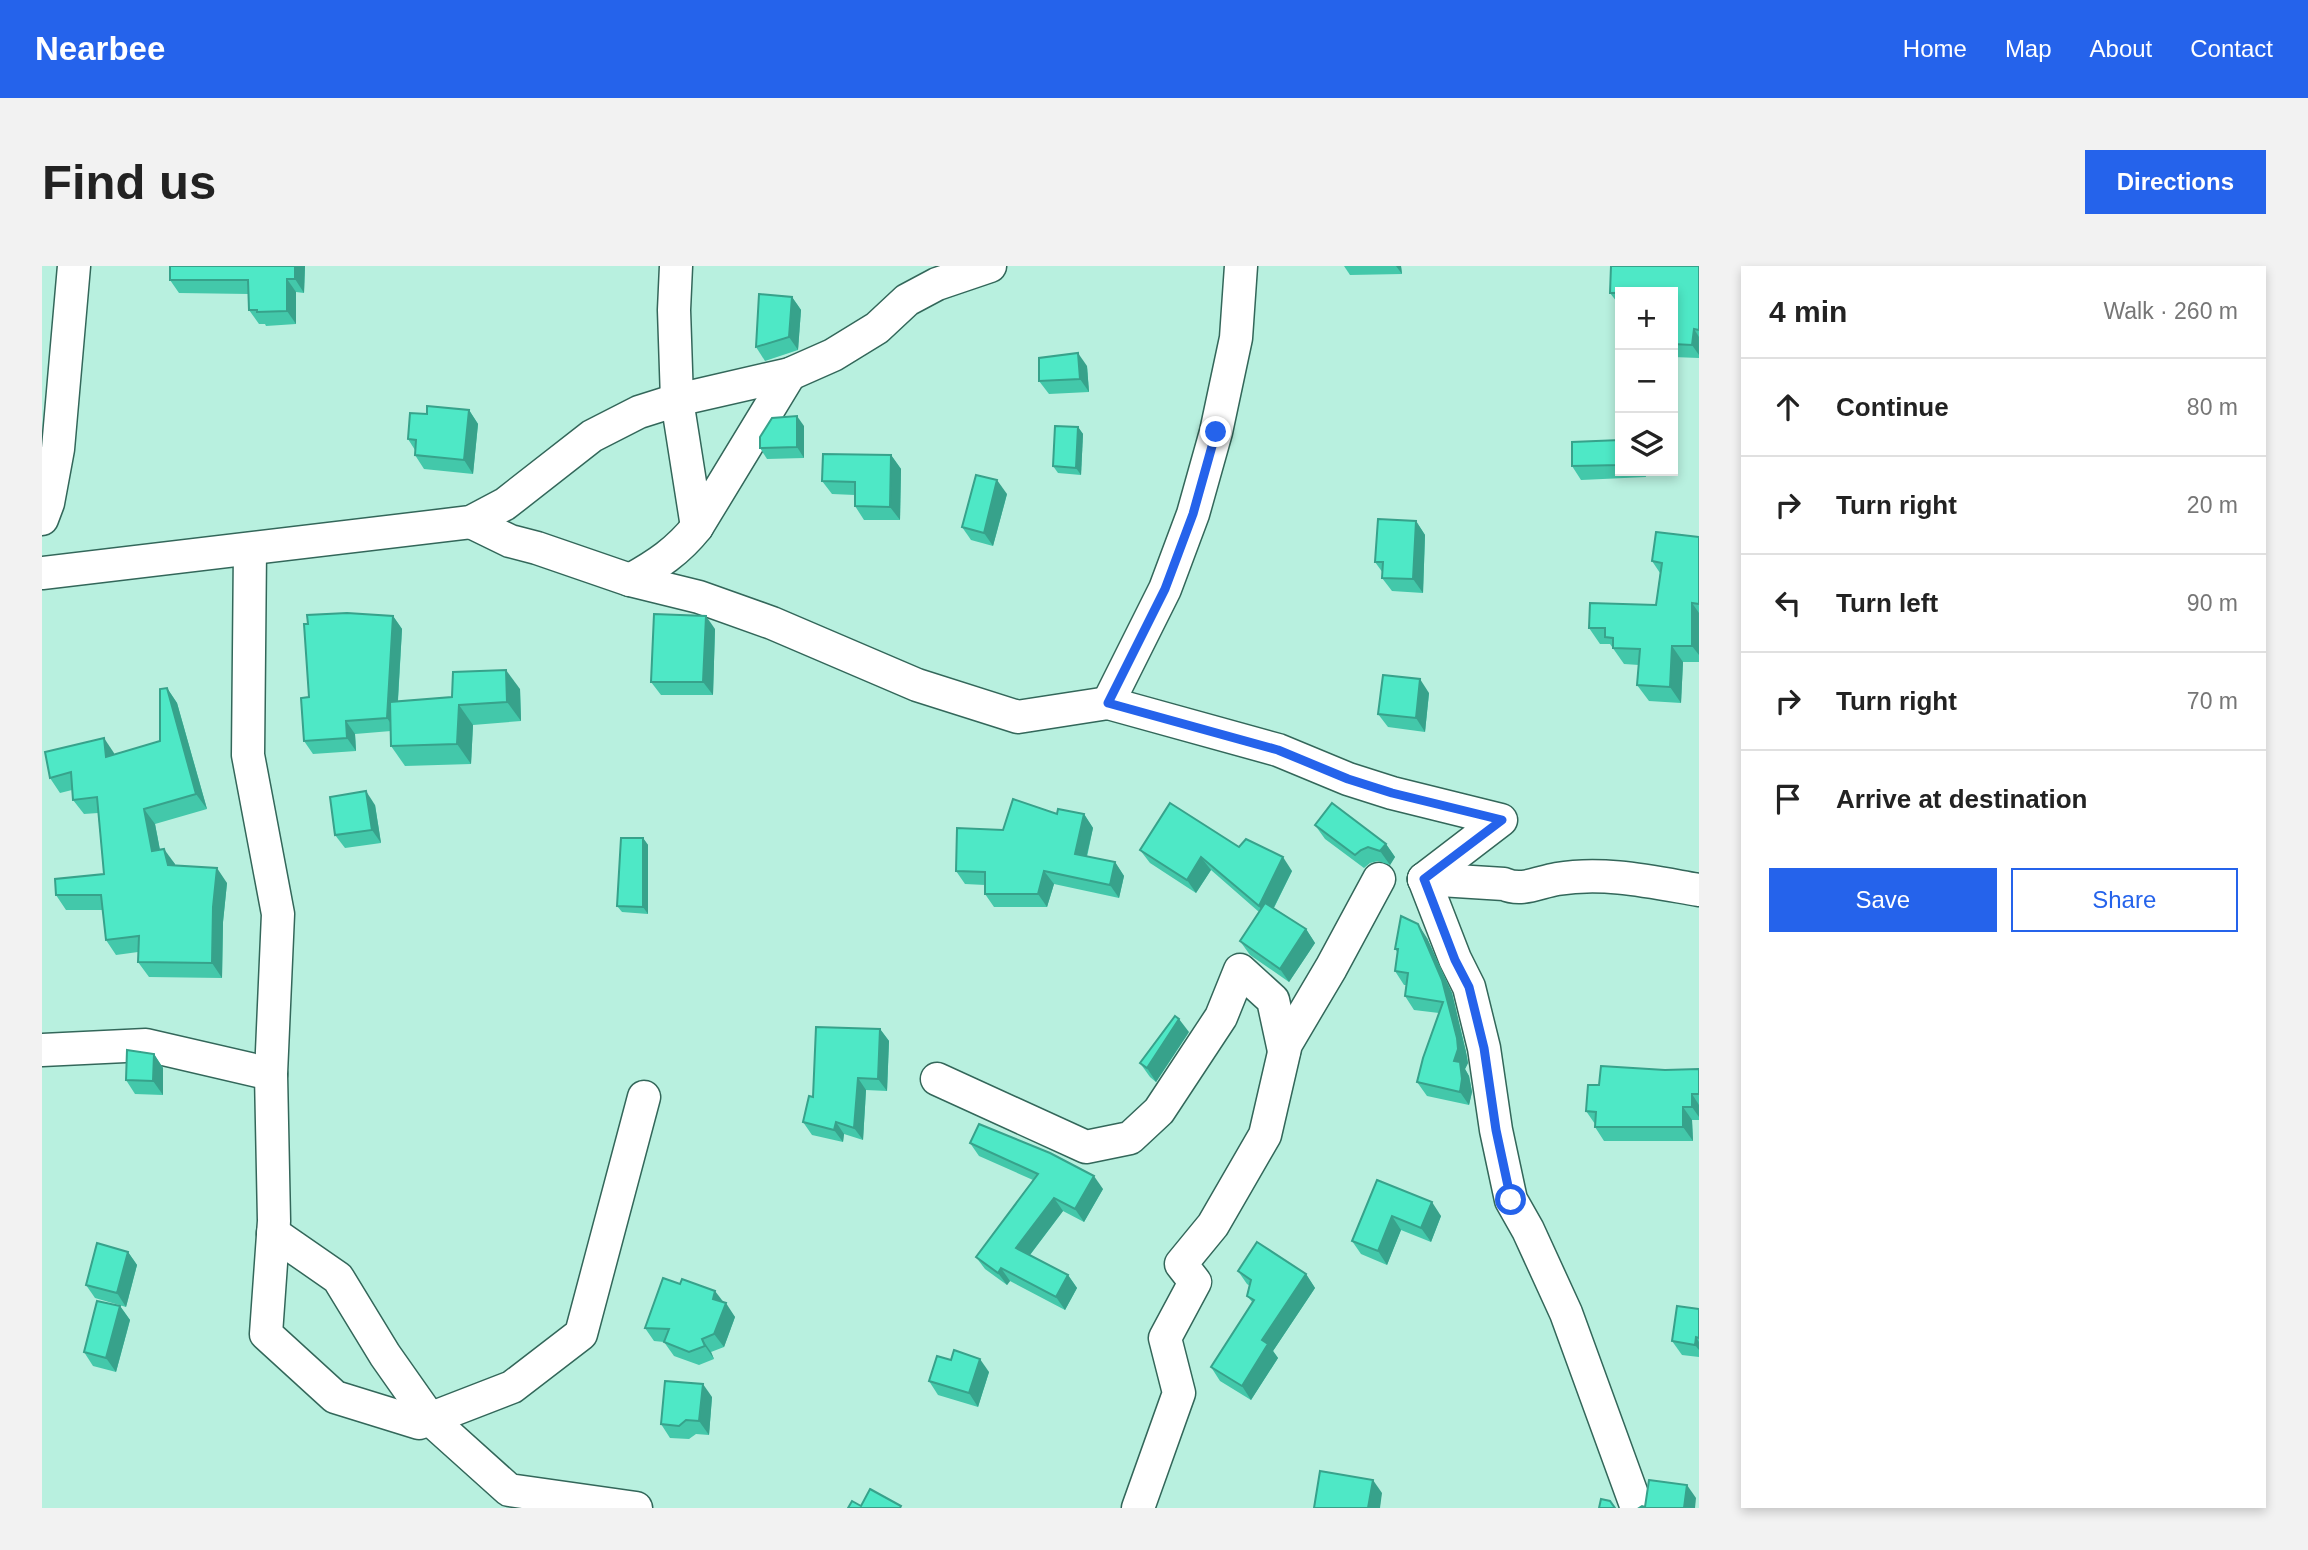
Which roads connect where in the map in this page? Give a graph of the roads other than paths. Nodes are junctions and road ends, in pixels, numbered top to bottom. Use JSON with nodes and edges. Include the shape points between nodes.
{"nodes":[{"id":1,"x":74,"y":266,"type":"edge"},
{"id":2,"x":676,"y":266,"type":"edge"},
{"id":3,"x":990,"y":266,"type":"edge"},
{"id":4,"x":1241,"y":266,"type":"edge"},
{"id":5,"x":790,"y":374,"type":"junction"},
{"id":6,"x":677,"y":400,"type":"junction"},
{"id":7,"x":42,"y":519,"type":"edge"},
{"id":8,"x":471,"y":522,"type":"junction"},
{"id":9,"x":697,"y":527,"type":"junction"},
{"id":10,"x":250,"y":549,"type":"junction"},
{"id":11,"x":42,"y":573,"type":"edge"},
{"id":12,"x":630,"y":580,"type":"junction"},
{"id":13,"x":1108,"y":703,"type":"junction"},
{"id":14,"x":1379,"y":879,"type":"dead end"},
{"id":15,"x":1424,"y":879,"type":"junction"},
{"id":16,"x":1699,"y":890,"type":"edge"},
{"id":17,"x":42,"y":1050,"type":"edge"},
{"id":18,"x":1284,"y":1051,"type":"junction"},
{"id":19,"x":271,"y":1074,"type":"junction"},
{"id":20,"x":937,"y":1079,"type":"dead end"},
{"id":21,"x":643,"y":1097,"type":"dead end"},
{"id":22,"x":273,"y":1233,"type":"junction"},
{"id":23,"x":430,"y":1419,"type":"junction"},
{"id":24,"x":636,"y":1508,"type":"edge"},
{"id":25,"x":1138,"y":1508,"type":"edge"},
{"id":26,"x":1636,"y":1508,"type":"edge"}],
"edges":[{"from":1,"to":7,"type":"street","via":[[58,449]]},
{"from":2,"to":6,"type":"street"},
{"from":3,"to":5,"type":"street","via":[[907,300],[877,328]]},
{"from":4,"to":13,"type":"street","via":[[1236,338],[1193,514],[1165,589]]},
{"from":5,"to":6,"type":"street"},
{"from":5,"to":9,"type":"street"},
{"from":6,"to":8,"type":"street","via":[[639,412],[592,436],[505,504]]},
{"from":6,"to":9,"type":"street"},
{"from":8,"to":10,"type":"street"},
{"from":8,"to":12,"type":"street","via":[[510,541]]},
{"from":9,"to":12,"type":"street","via":[[663,562]]},
{"from":10,"to":11,"type":"street"},
{"from":10,"to":19,"type":"street","via":[[248,755],[278,914]]},
{"from":12,"to":13,"type":"street","via":[[699,597],[917,685],[1018,718]]},
{"from":13,"to":15,"type":"street","via":[[1278,750],[1392,793],[1502,820]]},
{"from":14,"to":18,"type":"street"},
{"from":15,"to":16,"type":"street","via":[[1504,884],[1515,889],[1591,875]]},
{"from":15,"to":26,"type":"street","via":[[1469,987],[1511,1200],[1566,1313]]},
{"from":17,"to":19,"type":"street","via":[[146,1045]]},
{"from":18,"to":20,"type":"street","via":[[1273,1000],[1240,970],[1221,1017],[1159,1111],[1130,1138],[1086,1147]]},
{"from":18,"to":25,"type":"street","via":[[1265,1135],[1213,1225],[1181,1264],[1195,1282],[1165,1338],[1179,1393]]},
{"from":19,"to":22,"type":"street"},
{"from":21,"to":23,"type":"street","via":[[581,1334],[512,1387]]},
{"from":22,"to":23,"type":"street","via":[[338,1278]]},
{"from":22,"to":23,"type":"street","via":[[266,1334],[335,1397],[419,1423]]},
{"from":23,"to":24,"type":"street","via":[[509,1490]]}]}
